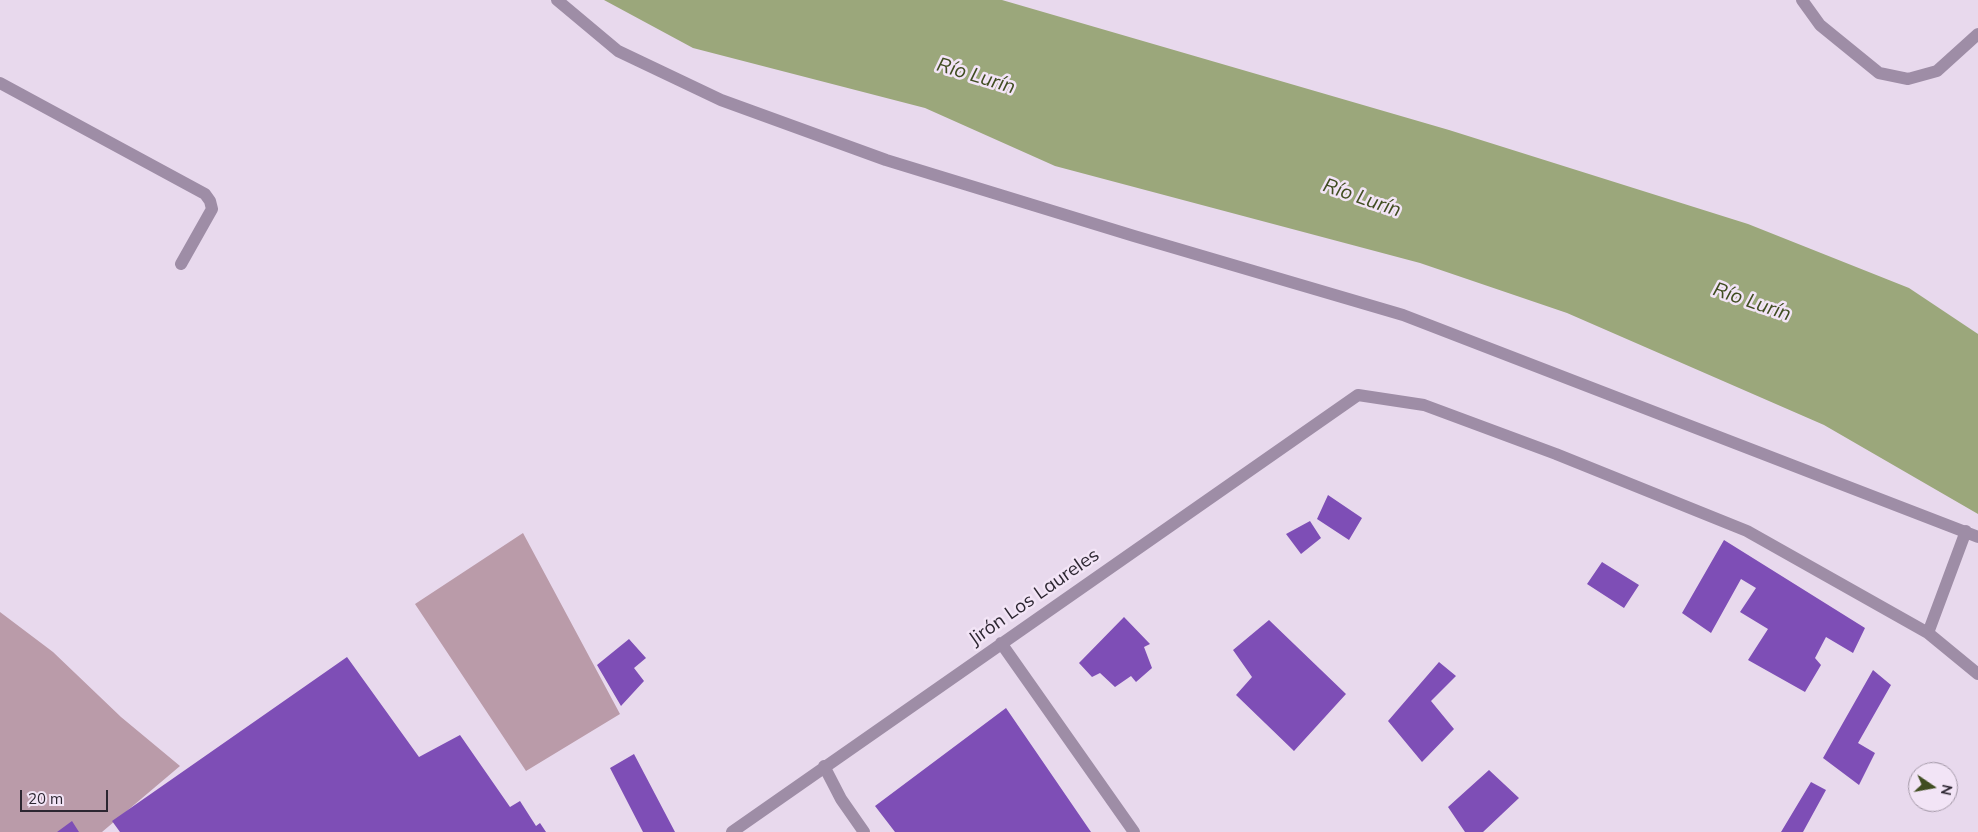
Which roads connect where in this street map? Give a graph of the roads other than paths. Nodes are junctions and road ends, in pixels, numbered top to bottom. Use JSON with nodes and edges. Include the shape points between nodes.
{"nodes":[{"id":1,"x":557,"y":0,"type":"edge"},
{"id":2,"x":1802,"y":0,"type":"edge"},
{"id":3,"x":1978,"y":34,"type":"edge"},
{"id":4,"x":0,"y":83,"type":"edge"},
{"id":5,"x":181,"y":264,"type":"dead end"},
{"id":6,"x":1966,"y":531,"type":"junction"},
{"id":7,"x":1978,"y":537,"type":"edge"},
{"id":8,"x":1928,"y":633,"type":"junction"},
{"id":9,"x":1000,"y":643,"type":"junction"},
{"id":10,"x":1978,"y":674,"type":"edge"},
{"id":11,"x":824,"y":766,"type":"junction"},
{"id":12,"x":732,"y":832,"type":"edge"},
{"id":13,"x":864,"y":832,"type":"edge"},
{"id":14,"x":1134,"y":832,"type":"edge"}],
"edges":[{"from":1,"to":6,"type":"street","via":[[618,51],[721,100],[886,160],[1403,314]]},
{"from":2,"to":3,"type":"street","via":[[1820,25],[1879,73],[1908,80],[1937,72]]},
{"from":4,"to":5,"type":"street","via":[[205,194],[212,210]]},
{"from":6,"to":7,"type":"street"},
{"from":6,"to":8,"type":"street"},
{"from":8,"to":9,"type":"street","name":"Jirón Los Laureles","via":[[1747,531],[1424,405],[1358,395]]},
{"from":8,"to":10,"type":"street"},
{"from":9,"to":11,"type":"street","name":"Jirón Los Laureles"},
{"from":9,"to":14,"type":"street"},
{"from":11,"to":12,"type":"street","name":"Jirón Los Laureles"},
{"from":11,"to":13,"type":"street","via":[[841,799]]}]}
